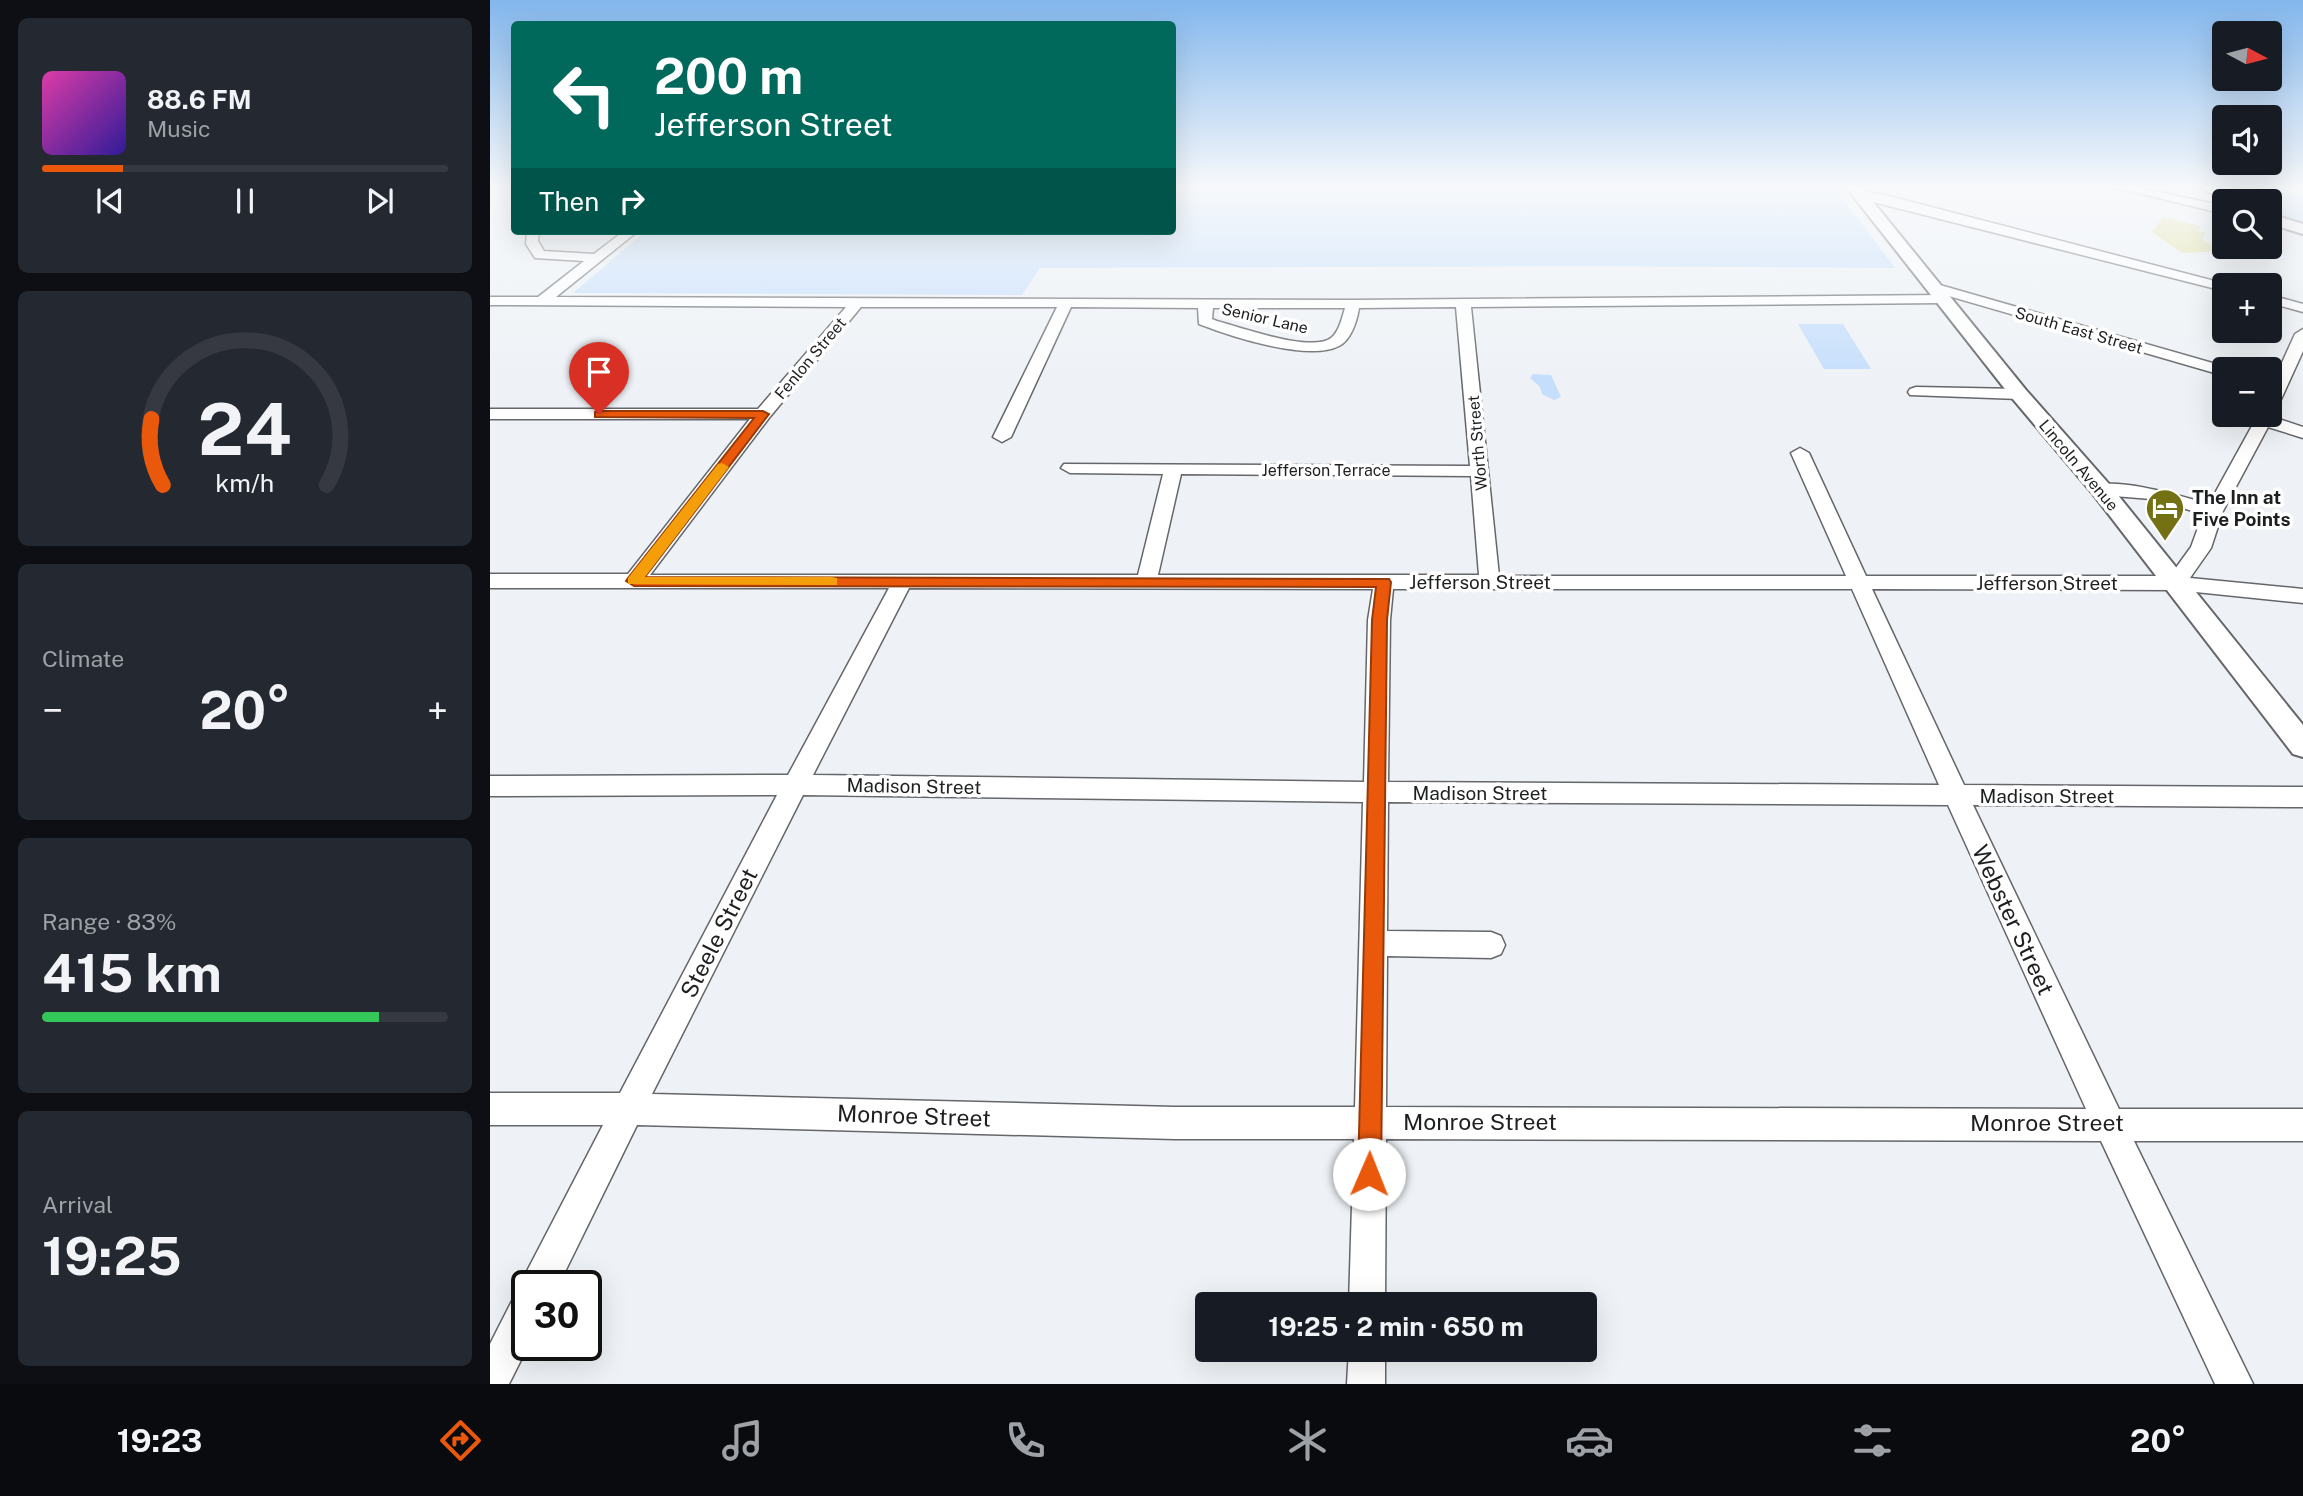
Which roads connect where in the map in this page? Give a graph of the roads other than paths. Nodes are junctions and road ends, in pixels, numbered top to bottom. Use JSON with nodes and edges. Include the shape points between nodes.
{"nodes":[{"id":1,"x":536,"y":252,"type":"edge"},
{"id":2,"x":605,"y":252,"type":"edge"},
{"id":3,"x":1905,"y":252,"type":"edge"},
{"id":4,"x":2088,"y":252,"type":"edge"},
{"id":5,"x":597,"y":258,"type":"junction"},
{"id":6,"x":2212,"y":284,"type":"edge"},
{"id":7,"x":1938,"y":293,"type":"junction"},
{"id":8,"x":490,"y":301,"type":"edge"},
{"id":9,"x":542,"y":301,"type":"junction"},
{"id":10,"x":858,"y":301,"type":"junction"},
{"id":11,"x":2282,"y":302,"type":"edge"},
{"id":12,"x":1066,"y":303,"type":"junction"},
{"id":13,"x":1206,"y":304,"type":"junction"},
{"id":14,"x":1353,"y":304,"type":"junction"},
{"id":15,"x":1463,"y":304,"type":"junction"},
{"id":16,"x":2303,"y":307,"type":"edge"},
{"id":17,"x":2303,"y":334,"type":"edge"},
{"id":18,"x":2212,"y":368,"type":"edge"},
{"id":19,"x":2282,"y":371,"type":"edge"},
{"id":20,"x":1916,"y":392,"type":"dead end"},
{"id":21,"x":2019,"y":394,"type":"junction"},
{"id":22,"x":490,"y":414,"type":"edge"},
{"id":23,"x":763,"y":414,"type":"junction"},
{"id":24,"x":2282,"y":422,"type":"edge"},
{"id":25,"x":2260,"y":427,"type":"edge"},
{"id":26,"x":2303,"y":433,"type":"edge"},
{"id":27,"x":1002,"y":437,"type":"dead end"},
{"id":28,"x":1800,"y":453,"type":"dead end"},
{"id":29,"x":1070,"y":468,"type":"dead end"},
{"id":30,"x":1173,"y":469,"type":"junction"},
{"id":31,"x":1479,"y":471,"type":"junction"},
{"id":32,"x":2101,"y":489,"type":"junction"},
{"id":33,"x":2214,"y":511,"type":"junction"},
{"id":34,"x":490,"y":581,"type":"edge"},
{"id":35,"x":634,"y":581,"type":"junction"},
{"id":36,"x":904,"y":582,"type":"junction"},
{"id":37,"x":1146,"y":582,"type":"junction"},
{"id":38,"x":1384,"y":582,"type":"junction"},
{"id":39,"x":1490,"y":582,"type":"junction"},
{"id":40,"x":1860,"y":583,"type":"junction"},
{"id":41,"x":2176,"y":583,"type":"junction"},
{"id":42,"x":2303,"y":596,"type":"edge"},
{"id":43,"x":2303,"y":746,"type":"edge"},
{"id":44,"x":796,"y":785,"type":"junction"},
{"id":45,"x":490,"y":786,"type":"edge"},
{"id":46,"x":1377,"y":792,"type":"junction"},
{"id":47,"x":1956,"y":796,"type":"junction"},
{"id":48,"x":2303,"y":797,"type":"edge"},
{"id":49,"x":1373,"y":943,"type":"junction"},
{"id":50,"x":1491,"y":945,"type":"dead end"},
{"id":51,"x":490,"y":1109,"type":"edge"},
{"id":52,"x":628,"y":1109,"type":"junction"},
{"id":53,"x":1370,"y":1122,"type":"junction"},
{"id":54,"x":2108,"y":1123,"type":"junction"},
{"id":55,"x":2303,"y":1125,"type":"edge"},
{"id":56,"x":547,"y":1270,"type":"edge"},
{"id":57,"x":1367,"y":1292,"type":"edge"},
{"id":58,"x":511,"y":1341,"type":"edge"},
{"id":59,"x":1367,"y":1362,"type":"edge"},
{"id":60,"x":490,"y":1382,"type":"edge"},
{"id":61,"x":1366,"y":1384,"type":"edge"},
{"id":62,"x":2234,"y":1384,"type":"edge"}],
"edges":[{"from":1,"to":5,"type":"street"},
{"from":2,"to":5,"type":"street"},
{"from":3,"to":7,"type":"street","name":"Lincoln Avenue"},
{"from":4,"to":6,"type":"street"},
{"from":5,"to":9,"type":"street"},
{"from":7,"to":15,"type":"street","name":"South East Street"},
{"from":7,"to":18,"type":"street","name":"South East Street"},
{"from":7,"to":21,"type":"street","name":"Lincoln Avenue"},
{"from":8,"to":9,"type":"street","name":"South East Street"},
{"from":9,"to":10,"type":"street","name":"South East Street"},
{"from":10,"to":12,"type":"street","name":"South East Street"},
{"from":10,"to":23,"type":"street","name":"Fenlon Street"},
{"from":11,"to":16,"type":"street"},
{"from":12,"to":13,"type":"street","name":"South East Street"},
{"from":12,"to":27,"type":"street"},
{"from":13,"to":14,"type":"street","name":"South East Street"},
{"from":13,"to":14,"type":"street","name":"Senior Lane","via":[[1204,321],[1311,347],[1340,337]]},
{"from":14,"to":15,"type":"street","name":"South East Street"},
{"from":15,"to":31,"type":"street","name":"Worth Street"},
{"from":17,"to":19,"type":"street"},
{"from":20,"to":21,"type":"street"},
{"from":21,"to":32,"type":"street","name":"Lincoln Avenue"},
{"from":22,"to":23,"type":"street"},
{"from":23,"to":35,"type":"street","name":"Fenlon Street"},
{"from":24,"to":26,"type":"street"},
{"from":25,"to":33,"type":"street"},
{"from":28,"to":40,"type":"street","name":"Webster Street"},
{"from":29,"to":30,"type":"street","name":"Jefferson Terrace"},
{"from":30,"to":31,"type":"street","name":"Jefferson Terrace"},
{"from":30,"to":37,"type":"street"},
{"from":31,"to":39,"type":"street","name":"Worth Street"},
{"from":32,"to":33,"type":"street","via":[[2151,494]]},
{"from":32,"to":41,"type":"street","name":"Lincoln Avenue"},
{"from":33,"to":41,"type":"street","via":[[2201,548]]},
{"from":34,"to":35,"type":"street","name":"Jefferson Street"},
{"from":35,"to":36,"type":"street","name":"Jefferson Street"},
{"from":36,"to":37,"type":"street","name":"Jefferson Street"},
{"from":36,"to":44,"type":"street","name":"Steele Street"},
{"from":37,"to":38,"type":"street","name":"Jefferson Street"},
{"from":38,"to":39,"type":"street","name":"Jefferson Street"},
{"from":38,"to":46,"type":"street","via":[[1379,620]]},
{"from":39,"to":40,"type":"street","name":"Jefferson Street"},
{"from":40,"to":41,"type":"street","name":"Jefferson Street"},
{"from":40,"to":47,"type":"street","name":"Webster Street"},
{"from":41,"to":42,"type":"street","name":"Jefferson Street"},
{"from":41,"to":43,"type":"street","name":"Lincoln Avenue"},
{"from":44,"to":45,"type":"street","name":"Madison Street"},
{"from":44,"to":46,"type":"street","name":"Madison Street"},
{"from":44,"to":52,"type":"street","name":"Steele Street"},
{"from":46,"to":47,"type":"street","name":"Madison Street"},
{"from":46,"to":49,"type":"street"},
{"from":47,"to":48,"type":"street","name":"Madison Street"},
{"from":47,"to":54,"type":"street","name":"Webster Street"},
{"from":49,"to":50,"type":"street"},
{"from":49,"to":53,"type":"street"},
{"from":51,"to":52,"type":"street","name":"Monroe Street"},
{"from":52,"to":53,"type":"street","name":"Monroe Street","via":[[1175,1123]]},
{"from":52,"to":56,"type":"street","name":"Steele Street"},
{"from":53,"to":54,"type":"street","name":"Monroe Street"},
{"from":53,"to":57,"type":"street"},
{"from":54,"to":55,"type":"street","name":"Monroe Street"},
{"from":54,"to":62,"type":"street","name":"Webster Street"},
{"from":58,"to":60,"type":"street"},
{"from":59,"to":61,"type":"street"}]}
